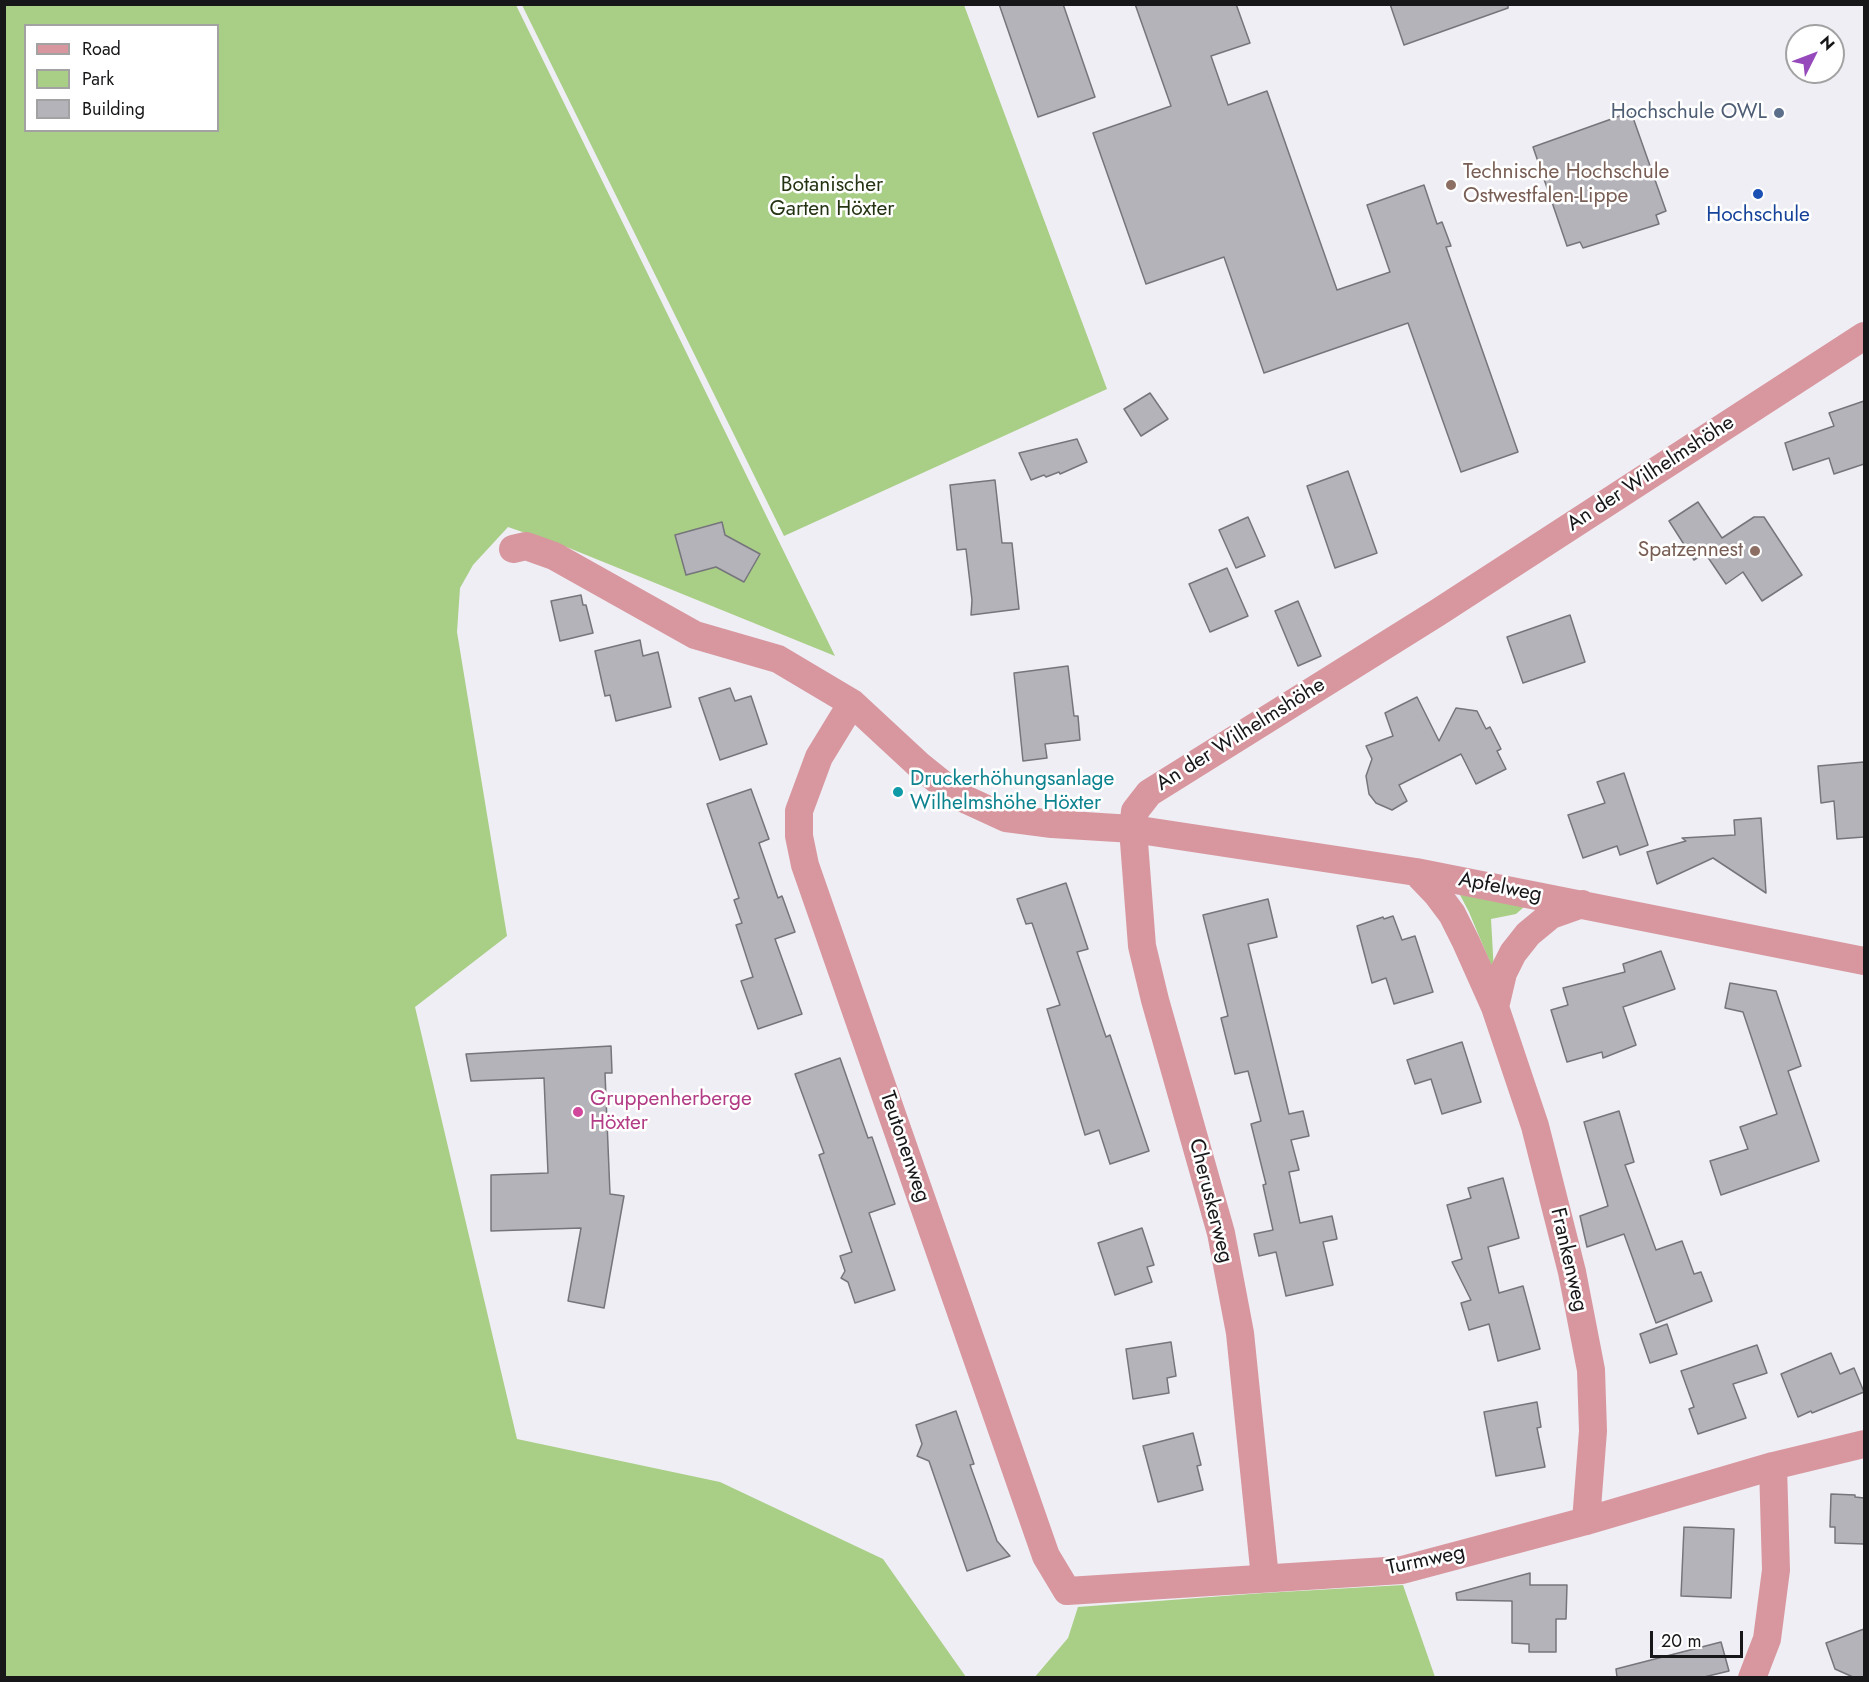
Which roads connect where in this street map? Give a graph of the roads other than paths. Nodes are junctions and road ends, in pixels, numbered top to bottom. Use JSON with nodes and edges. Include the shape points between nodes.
{"nodes":[{"id":1,"x":1864,"y":336,"type":"edge"},
{"id":2,"x":513,"y":549,"type":"dead end"},
{"id":3,"x":852,"y":703,"type":"junction"},
{"id":4,"x":1133,"y":829,"type":"junction"},
{"id":5,"x":1416,"y":872,"type":"junction"},
{"id":6,"x":1582,"y":904,"type":"junction"},
{"id":7,"x":1864,"y":961,"type":"edge"},
{"id":8,"x":1495,"y":1006,"type":"junction"},
{"id":9,"x":1864,"y":1444,"type":"edge"},
{"id":10,"x":1773,"y":1466,"type":"junction"},
{"id":11,"x":1586,"y":1521,"type":"junction"},
{"id":12,"x":1265,"y":1578,"type":"junction"},
{"id":13,"x":1067,"y":1591,"type":"joint"},
{"id":14,"x":1752,"y":1677,"type":"edge"}],
"edges":[{"from":1,"to":4,"type":"street","name":"An der Wilhelmshöhe","via":[[1437,613],[1149,793],[1135,811]]},
{"from":2,"to":3,"type":"street","via":[[526,546],[554,556],[695,635],[778,659]]},
{"from":3,"to":4,"type":"street","via":[[956,795],[1006,818]]},
{"from":3,"to":13,"type":"street","name":"Teutonenweg","via":[[819,757],[799,811],[805,865],[1046,1556]]},
{"from":4,"to":5,"type":"street","name":"Apfelweg"},
{"from":4,"to":12,"type":"street","name":"Cheruskerweg","via":[[1142,946],[1221,1233],[1240,1333]]},
{"from":5,"to":6,"type":"street","name":"Apfelweg"},
{"from":5,"to":8,"type":"street","name":"Frankenweg","via":[[1452,914]]},
{"from":6,"to":7,"type":"street","name":"Apfelweg"},
{"from":6,"to":8,"type":"street","via":[[1551,915],[1528,934],[1503,973]]},
{"from":8,"to":11,"type":"street","name":"Frankenweg","via":[[1535,1126],[1572,1272],[1591,1370],[1593,1431]]},
{"from":9,"to":10,"type":"street","name":"Turmweg"},
{"from":10,"to":11,"type":"street","name":"Turmweg"},
{"from":10,"to":14,"type":"street","via":[[1776,1570],[1767,1639]]},
{"from":11,"to":12,"type":"street","name":"Turmweg","via":[[1402,1569]]},
{"from":12,"to":13,"type":"street","name":"Turmweg"}]}
